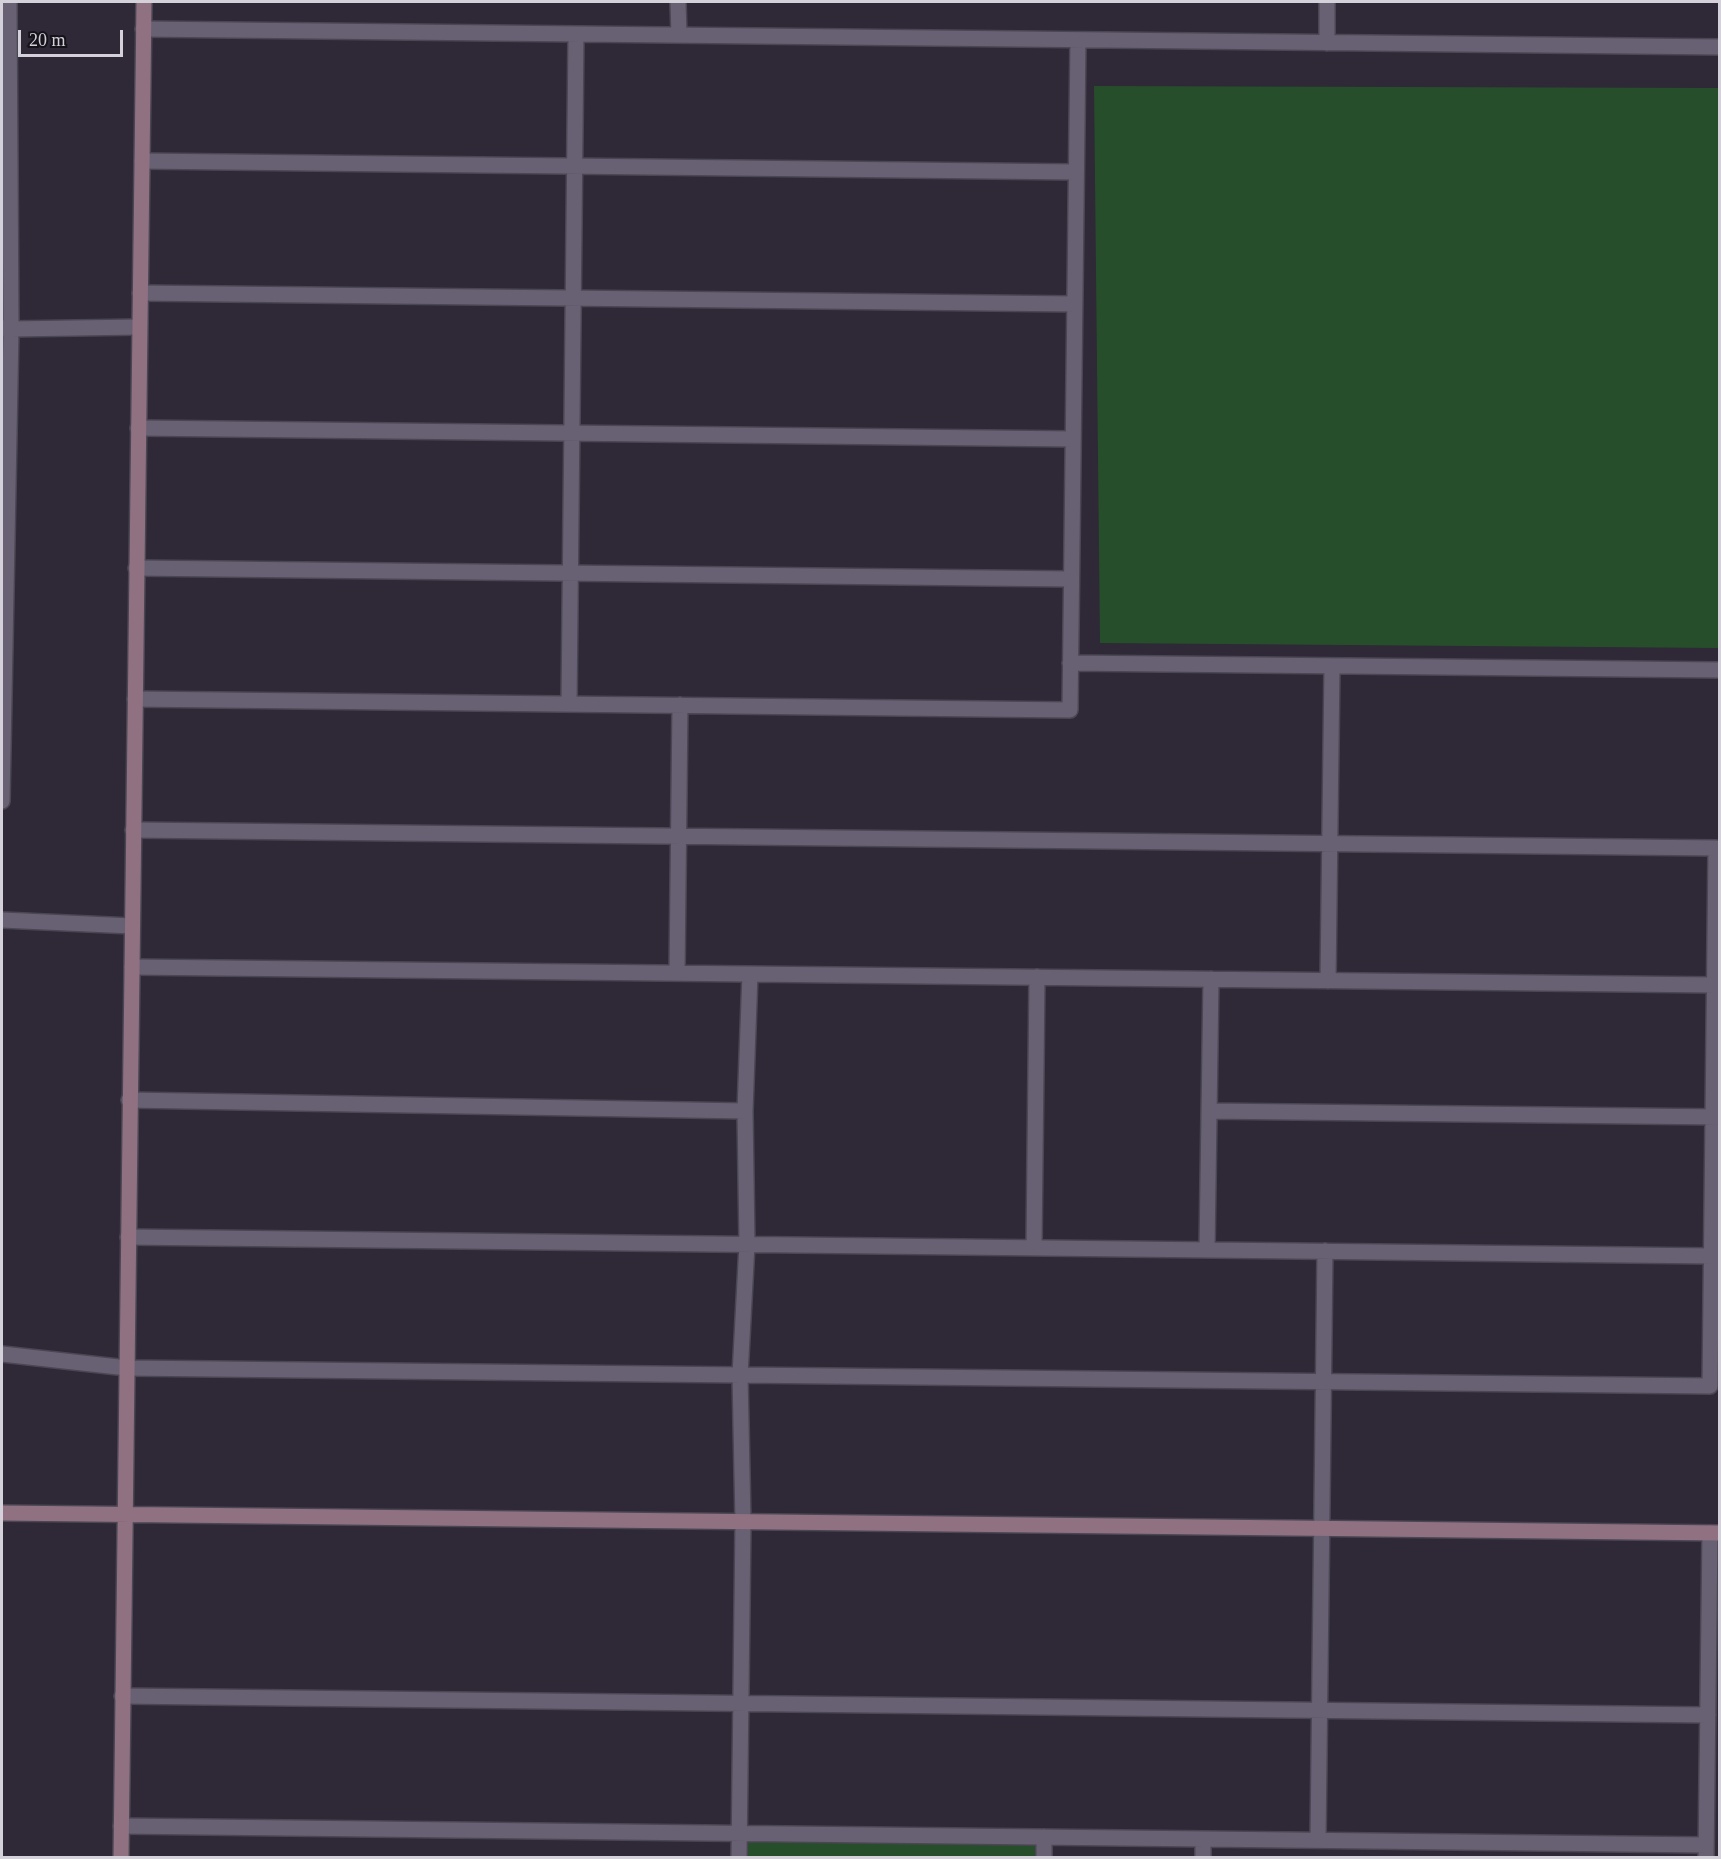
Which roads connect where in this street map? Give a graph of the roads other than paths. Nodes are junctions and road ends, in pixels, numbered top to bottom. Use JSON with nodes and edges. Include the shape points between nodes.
{"nodes":[{"id":1,"x":9,"y":2,"type":"edge"},
{"id":2,"x":144,"y":2,"type":"edge"},
{"id":3,"x":678,"y":2,"type":"edge"},
{"id":4,"x":1327,"y":2,"type":"edge"},
{"id":5,"x":143,"y":29,"type":"junction"},
{"id":6,"x":576,"y":34,"type":"junction"},
{"id":7,"x":679,"y":35,"type":"junction"},
{"id":8,"x":1078,"y":40,"type":"junction"},
{"id":9,"x":1327,"y":43,"type":"junction"},
{"id":10,"x":1719,"y":47,"type":"edge"},
{"id":11,"x":142,"y":161,"type":"junction"},
{"id":12,"x":575,"y":166,"type":"junction"},
{"id":13,"x":1076,"y":172,"type":"junction"},
{"id":14,"x":140,"y":293,"type":"junction"},
{"id":15,"x":573,"y":298,"type":"junction"},
{"id":16,"x":1075,"y":304,"type":"junction"},
{"id":17,"x":139,"y":327,"type":"junction"},
{"id":18,"x":6,"y":328,"type":"edge"},
{"id":19,"x":138,"y":428,"type":"junction"},
{"id":20,"x":572,"y":433,"type":"junction"},
{"id":21,"x":1073,"y":439,"type":"junction"},
{"id":22,"x":136,"y":568,"type":"junction"},
{"id":23,"x":570,"y":573,"type":"junction"},
{"id":24,"x":1071,"y":579,"type":"junction"},
{"id":25,"x":1070,"y":663,"type":"junction"},
{"id":26,"x":1332,"y":666,"type":"junction"},
{"id":27,"x":1719,"y":670,"type":"edge"},
{"id":28,"x":135,"y":699,"type":"junction"},
{"id":29,"x":568,"y":704,"type":"junction"},
{"id":30,"x":680,"y":705,"type":"junction"},
{"id":31,"x":2,"y":801,"type":"edge"},
{"id":32,"x":133,"y":830,"type":"junction"},
{"id":33,"x":680,"y":836,"type":"junction"},
{"id":34,"x":1330,"y":843,"type":"junction"},
{"id":35,"x":2,"y":920,"type":"edge"},
{"id":36,"x":132,"y":926,"type":"junction"},
{"id":37,"x":132,"y":967,"type":"junction"},
{"id":38,"x":677,"y":973,"type":"junction"},
{"id":39,"x":750,"y":974,"type":"junction"},
{"id":40,"x":1037,"y":977,"type":"junction"},
{"id":41,"x":1211,"y":980,"type":"junction"},
{"id":42,"x":1328,"y":981,"type":"junction"},
{"id":43,"x":1715,"y":985,"type":"junction"},
{"id":44,"x":129,"y":1100,"type":"junction"},
{"id":45,"x":745,"y":1111,"type":"junction"},
{"id":46,"x":1209,"y":1111,"type":"junction"},
{"id":47,"x":1716,"y":1117,"type":"edge"},
{"id":48,"x":128,"y":1237,"type":"junction"},
{"id":49,"x":747,"y":1244,"type":"junction"},
{"id":50,"x":1034,"y":1247,"type":"junction"},
{"id":51,"x":1207,"y":1250,"type":"junction"},
{"id":52,"x":1325,"y":1251,"type":"junction"},
{"id":53,"x":1712,"y":1256,"type":"junction"},
{"id":54,"x":2,"y":1354,"type":"edge"},
{"id":55,"x":127,"y":1368,"type":"junction"},
{"id":56,"x":740,"y":1374,"type":"junction"},
{"id":57,"x":1324,"y":1382,"type":"junction"},
{"id":58,"x":2,"y":1513,"type":"edge"},
{"id":59,"x":125,"y":1515,"type":"junction"},
{"id":60,"x":743,"y":1522,"type":"junction"},
{"id":61,"x":1322,"y":1528,"type":"junction"},
{"id":62,"x":1715,"y":1533,"type":"edge"},
{"id":63,"x":122,"y":1696,"type":"junction"},
{"id":64,"x":741,"y":1704,"type":"junction"},
{"id":65,"x":1320,"y":1710,"type":"junction"},
{"id":66,"x":1708,"y":1715,"type":"junction"},
{"id":67,"x":121,"y":1826,"type":"junction"},
{"id":68,"x":740,"y":1834,"type":"junction"},
{"id":69,"x":1044,"y":1837,"type":"junction"},
{"id":70,"x":1203,"y":1839,"type":"junction"},
{"id":71,"x":1318,"y":1840,"type":"junction"},
{"id":72,"x":1706,"y":1851,"type":"edge"},
{"id":73,"x":120,"y":1857,"type":"edge"},
{"id":74,"x":739,"y":1857,"type":"edge"},
{"id":75,"x":1044,"y":1857,"type":"edge"},
{"id":76,"x":1203,"y":1857,"type":"edge"}],
"edges":[{"from":1,"to":18,"type":"street"},
{"from":2,"to":5,"type":"street"},
{"from":3,"to":7,"type":"street"},
{"from":4,"to":9,"type":"street"},
{"from":5,"to":6,"type":"street"},
{"from":5,"to":11,"type":"street"},
{"from":6,"to":7,"type":"street"},
{"from":6,"to":12,"type":"street"},
{"from":7,"to":8,"type":"street"},
{"from":8,"to":9,"type":"street"},
{"from":8,"to":13,"type":"street"},
{"from":9,"to":10,"type":"street"},
{"from":11,"to":12,"type":"street"},
{"from":11,"to":14,"type":"street"},
{"from":12,"to":13,"type":"street"},
{"from":12,"to":15,"type":"street"},
{"from":13,"to":16,"type":"street"},
{"from":14,"to":15,"type":"street"},
{"from":14,"to":17,"type":"street"},
{"from":15,"to":16,"type":"street"},
{"from":15,"to":20,"type":"street"},
{"from":16,"to":21,"type":"street"},
{"from":17,"to":18,"type":"street"},
{"from":17,"to":19,"type":"street"},
{"from":18,"to":31,"type":"street"},
{"from":19,"to":20,"type":"street"},
{"from":19,"to":22,"type":"street"},
{"from":20,"to":21,"type":"street"},
{"from":20,"to":23,"type":"street"},
{"from":21,"to":24,"type":"street"},
{"from":22,"to":23,"type":"street"},
{"from":22,"to":28,"type":"street"},
{"from":23,"to":24,"type":"street"},
{"from":23,"to":29,"type":"street"},
{"from":24,"to":25,"type":"street"},
{"from":25,"to":26,"type":"street"},
{"from":25,"to":30,"type":"street","via":[[1070,710]]},
{"from":26,"to":27,"type":"street"},
{"from":26,"to":34,"type":"street"},
{"from":28,"to":29,"type":"street"},
{"from":28,"to":32,"type":"street"},
{"from":29,"to":30,"type":"street"},
{"from":30,"to":33,"type":"street"},
{"from":32,"to":33,"type":"street"},
{"from":32,"to":36,"type":"street"},
{"from":33,"to":34,"type":"street"},
{"from":33,"to":38,"type":"street"},
{"from":34,"to":42,"type":"street"},
{"from":34,"to":43,"type":"street","via":[[1716,848]]},
{"from":35,"to":36,"type":"street"},
{"from":36,"to":37,"type":"street"},
{"from":37,"to":38,"type":"street"},
{"from":37,"to":44,"type":"street"},
{"from":38,"to":39,"type":"street"},
{"from":39,"to":40,"type":"street"},
{"from":39,"to":45,"type":"street"},
{"from":40,"to":41,"type":"street"},
{"from":40,"to":50,"type":"street"},
{"from":41,"to":42,"type":"street"},
{"from":41,"to":46,"type":"street"},
{"from":42,"to":43,"type":"street"},
{"from":43,"to":47,"type":"street"},
{"from":44,"to":45,"type":"street"},
{"from":44,"to":48,"type":"street"},
{"from":45,"to":49,"type":"street"},
{"from":46,"to":47,"type":"street"},
{"from":46,"to":51,"type":"street"},
{"from":47,"to":53,"type":"street"},
{"from":48,"to":49,"type":"street"},
{"from":48,"to":55,"type":"street"},
{"from":49,"to":50,"type":"street"},
{"from":49,"to":56,"type":"street"},
{"from":50,"to":51,"type":"street"},
{"from":51,"to":52,"type":"street"},
{"from":52,"to":53,"type":"street"},
{"from":52,"to":57,"type":"street"},
{"from":53,"to":57,"type":"street","via":[[1710,1386]]},
{"from":54,"to":55,"type":"street"},
{"from":55,"to":56,"type":"street"},
{"from":55,"to":59,"type":"street"},
{"from":56,"to":57,"type":"street"},
{"from":56,"to":60,"type":"street"},
{"from":57,"to":61,"type":"street"},
{"from":58,"to":59,"type":"street"},
{"from":59,"to":60,"type":"street"},
{"from":59,"to":63,"type":"street"},
{"from":60,"to":61,"type":"street"},
{"from":60,"to":64,"type":"street"},
{"from":61,"to":62,"type":"street"},
{"from":61,"to":65,"type":"street"},
{"from":62,"to":66,"type":"street"},
{"from":63,"to":64,"type":"street"},
{"from":63,"to":67,"type":"street"},
{"from":64,"to":65,"type":"street"},
{"from":64,"to":68,"type":"street"},
{"from":65,"to":66,"type":"street"},
{"from":65,"to":71,"type":"street"},
{"from":66,"to":72,"type":"street"},
{"from":67,"to":68,"type":"street"},
{"from":67,"to":73,"type":"street"},
{"from":68,"to":69,"type":"street"},
{"from":68,"to":74,"type":"street"},
{"from":69,"to":70,"type":"street"},
{"from":69,"to":75,"type":"street"},
{"from":70,"to":71,"type":"street"},
{"from":70,"to":76,"type":"street"},
{"from":71,"to":72,"type":"street"}]}
